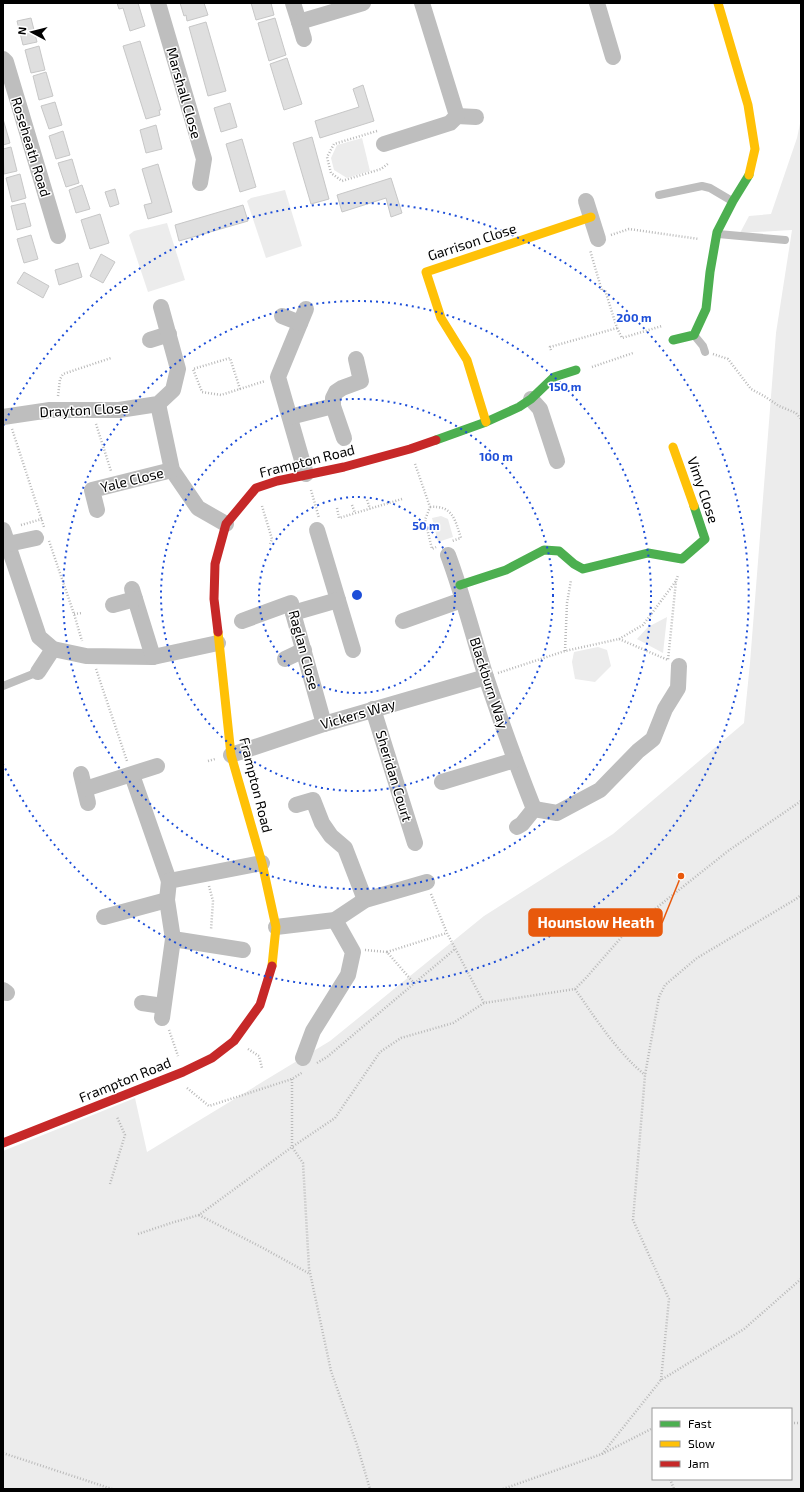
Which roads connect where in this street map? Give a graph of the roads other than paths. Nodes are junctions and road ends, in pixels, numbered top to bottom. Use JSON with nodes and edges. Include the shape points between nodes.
{"nodes":[{"id":1,"x":158,"y":3,"type":"edge"},
{"id":2,"x":293,"y":3,"type":"edge"},
{"id":3,"x":363,"y":3,"type":"edge"},
{"id":4,"x":422,"y":3,"type":"edge"},
{"id":5,"x":597,"y":3,"type":"edge"},
{"id":6,"x":718,"y":3,"type":"edge"},
{"id":7,"x":299,"y":22,"type":"junction"},
{"id":8,"x":304,"y":39,"type":"dead end"},
{"id":9,"x":613,"y":57,"type":"dead end"},
{"id":10,"x":3,"y":58,"type":"edge"},
{"id":11,"x":457,"y":116,"type":"junction"},
{"id":12,"x":476,"y":117,"type":"dead end"},
{"id":13,"x":382,"y":137,"type":"road end"},
{"id":14,"x":200,"y":183,"type":"dead end"},
{"id":15,"x":659,"y":195,"type":"dead end"},
{"id":16,"x":586,"y":201,"type":"dead end"},
{"id":17,"x":733,"y":201,"type":"junction"},
{"id":18,"x":591,"y":217,"type":"junction"},
{"id":19,"x":58,"y":236,"type":"dead end"},
{"id":20,"x":716,"y":237,"type":"junction"},
{"id":21,"x":598,"y":239,"type":"road end"},
{"id":22,"x":785,"y":240,"type":"dead end"},
{"id":23,"x":161,"y":307,"type":"dead end"},
{"id":24,"x":282,"y":316,"type":"dead end"},
{"id":25,"x":169,"y":334,"type":"junction"},
{"id":26,"x":694,"y":335,"type":"junction"},
{"id":27,"x":150,"y":340,"type":"dead end"},
{"id":28,"x":673,"y":340,"type":"dead end"},
{"id":29,"x":705,"y":352,"type":"road end"},
{"id":30,"x":356,"y":359,"type":"dead end"},
{"id":31,"x":576,"y":370,"type":"road end"},
{"id":32,"x":525,"y":403,"type":"junction"},
{"id":33,"x":158,"y":404,"type":"junction"},
{"id":34,"x":333,"y":406,"type":"junction"},
{"id":35,"x":3,"y":417,"type":"edge"},
{"id":36,"x":290,"y":417,"type":"junction"},
{"id":37,"x":486,"y":422,"type":"junction"},
{"id":38,"x":344,"y":438,"type":"dead end"},
{"id":39,"x":673,"y":447,"type":"dead end"},
{"id":40,"x":557,"y":461,"type":"dead end"},
{"id":41,"x":172,"y":470,"type":"junction"},
{"id":42,"x":306,"y":474,"type":"junction"},
{"id":43,"x":97,"y":510,"type":"dead end"},
{"id":44,"x":226,"y":524,"type":"junction"},
{"id":45,"x":317,"y":530,"type":"road end"},
{"id":46,"x":5,"y":536,"type":"edge"},
{"id":47,"x":36,"y":538,"type":"dead end"},
{"id":48,"x":445,"y":548,"type":"road end"},
{"id":49,"x":461,"y":592,"type":"junction"},
{"id":50,"x":338,"y":600,"type":"junction"},
{"id":51,"x":113,"y":605,"type":"dead end"},
{"id":52,"x":293,"y":613,"type":"junction"},
{"id":53,"x":242,"y":621,"type":"dead end"},
{"id":54,"x":403,"y":621,"type":"dead end"},
{"id":55,"x":218,"y":643,"type":"junction"},
{"id":56,"x":53,"y":649,"type":"junction"},
{"id":57,"x":304,"y":650,"type":"junction"},
{"id":58,"x":353,"y":650,"type":"dead end"},
{"id":59,"x":153,"y":657,"type":"junction"},
{"id":60,"x":285,"y":659,"type":"dead end"},
{"id":61,"x":679,"y":666,"type":"dead end"},
{"id":62,"x":38,"y":672,"type":"joint"},
{"id":63,"x":486,"y":677,"type":"junction"},
{"id":64,"x":3,"y":686,"type":"edge"},
{"id":65,"x":373,"y":709,"type":"junction"},
{"id":66,"x":324,"y":724,"type":"junction"},
{"id":67,"x":231,"y":755,"type":"junction"},
{"id":68,"x":515,"y":760,"type":"junction"},
{"id":69,"x":157,"y":766,"type":"dead end"},
{"id":70,"x":132,"y":774,"type":"junction"},
{"id":71,"x":442,"y":782,"type":"dead end"},
{"id":72,"x":84,"y":789,"type":"dead end"},
{"id":73,"x":296,"y":805,"type":"dead end"},
{"id":74,"x":534,"y":809,"type":"junction"},
{"id":75,"x":517,"y":827,"type":"dead end"},
{"id":76,"x":415,"y":843,"type":"dead end"},
{"id":77,"x":262,"y":864,"type":"junction"},
{"id":78,"x":168,"y":881,"type":"junction"},
{"id":79,"x":427,"y":882,"type":"road end"},
{"id":80,"x":167,"y":900,"type":"junction"},
{"id":81,"x":365,"y":900,"type":"junction"},
{"id":82,"x":104,"y":917,"type":"dead end"},
{"id":83,"x":335,"y":920,"type":"junction"},
{"id":84,"x":276,"y":927,"type":"junction"},
{"id":85,"x":173,"y":939,"type":"junction"},
{"id":86,"x":243,"y":950,"type":"dead end"},
{"id":87,"x":142,"y":1002,"type":"dead end"},
{"id":88,"x":309,"y":1064,"type":"road end"},
{"id":89,"x":3,"y":1143,"type":"edge"}],
"edges":[{"from":1,"to":14,"type":"street","name":"Marshall Close","via":[[204,159]]},
{"from":2,"to":7,"type":"street"},
{"from":3,"to":7,"type":"street"},
{"from":4,"to":11,"type":"street"},
{"from":5,"to":9,"type":"street"},
{"from":6,"to":17,"type":"street","via":[[748,104],[755,149],[750,173]]},
{"from":7,"to":8,"type":"street"},
{"from":10,"to":19,"type":"street","name":"Roseheath Road"},
{"from":11,"to":12,"type":"street"},
{"from":11,"to":13,"type":"street","via":[[450,123]]},
{"from":15,"to":17,"type":"lane","via":[[702,186]]},
{"from":16,"to":18,"type":"street"},
{"from":17,"to":20,"type":"street"},
{"from":18,"to":21,"type":"street"},
{"from":18,"to":37,"type":"street","name":"Garrison Close","via":[[426,272],[442,318],[467,360]]},
{"from":20,"to":22,"type":"lane"},
{"from":20,"to":26,"type":"street","via":[[706,309]]},
{"from":23,"to":25,"type":"street"},
{"from":24,"to":36,"type":"street","via":[[303,316],[278,377]]},
{"from":25,"to":27,"type":"street"},
{"from":25,"to":33,"type":"street","via":[[178,369],[174,390]]},
{"from":26,"to":28,"type":"street"},
{"from":26,"to":29,"type":"lane"},
{"from":30,"to":34,"type":"street","via":[[361,381],[336,392],[332,398]]},
{"from":31,"to":32,"type":"street","name":"Frampton Road","via":[[554,377]]},
{"from":32,"to":37,"type":"street","name":"Frampton Road"},
{"from":32,"to":40,"type":"street","via":[[540,409]]},
{"from":33,"to":35,"type":"street","name":"Drayton Close","via":[[119,410],[56,410]]},
{"from":33,"to":41,"type":"street"},
{"from":34,"to":36,"type":"street"},
{"from":34,"to":38,"type":"street"},
{"from":36,"to":42,"type":"street"},
{"from":37,"to":42,"type":"street","name":"Frampton Road","via":[[410,449],[344,467]]},
{"from":39,"to":49,"type":"street","name":"Vimy Close","via":[[705,538],[682,559],[648,553],[583,569],[560,551],[544,550]]},
{"from":41,"to":43,"type":"street","name":"Yale Close","via":[[115,485],[90,484]]},
{"from":41,"to":44,"type":"street","via":[[198,508]]},
{"from":42,"to":44,"type":"street","name":"Frampton Road","via":[[256,488]]},
{"from":44,"to":55,"type":"street","name":"Frampton Road","via":[[215,564],[214,598]]},
{"from":45,"to":50,"type":"street"},
{"from":46,"to":47,"type":"street"},
{"from":46,"to":56,"type":"street","via":[[39,637]]},
{"from":48,"to":49,"type":"street","name":"Blackburn Way"},
{"from":49,"to":54,"type":"street"},
{"from":49,"to":63,"type":"street","name":"Blackburn Way"},
{"from":50,"to":52,"type":"street"},
{"from":50,"to":58,"type":"street"},
{"from":51,"to":59,"type":"street","via":[[134,594]]},
{"from":52,"to":53,"type":"street","name":"Raglan Close","via":[[291,603]]},
{"from":52,"to":57,"type":"street","name":"Raglan Close"},
{"from":55,"to":59,"type":"street"},
{"from":55,"to":67,"type":"street","name":"Frampton Road"},
{"from":56,"to":59,"type":"street","via":[[86,656]]},
{"from":56,"to":62,"type":"street"},
{"from":57,"to":60,"type":"street"},
{"from":57,"to":66,"type":"street","name":"Raglan Close"},
{"from":61,"to":74,"type":"street","via":[[678,688],[665,708],[652,739],[600,790],[557,813]]},
{"from":62,"to":64,"type":"lane"},
{"from":63,"to":65,"type":"street","name":"Vickers Way"},
{"from":63,"to":68,"type":"street","name":"Blackburn Way"},
{"from":65,"to":66,"type":"street","name":"Vickers Way"},
{"from":65,"to":76,"type":"street","name":"Sheridan Court"},
{"from":66,"to":67,"type":"street","name":"Vickers Way"},
{"from":67,"to":77,"type":"street","name":"Frampton Road"},
{"from":68,"to":71,"type":"street"},
{"from":68,"to":74,"type":"street","name":"Blackburn Way"},
{"from":69,"to":70,"type":"street"},
{"from":70,"to":72,"type":"street"},
{"from":70,"to":78,"type":"street"},
{"from":73,"to":81,"type":"street","via":[[313,800],[322,823],[344,848]]},
{"from":74,"to":75,"type":"street"},
{"from":77,"to":78,"type":"street"},
{"from":77,"to":84,"type":"street","name":"Frampton Road"},
{"from":78,"to":80,"type":"street"},
{"from":79,"to":81,"type":"street"},
{"from":80,"to":82,"type":"street"},
{"from":80,"to":85,"type":"street"},
{"from":81,"to":83,"type":"street"},
{"from":83,"to":84,"type":"street"},
{"from":83,"to":88,"type":"street","via":[[353,952],[348,975],[313,1031]]},
{"from":84,"to":89,"type":"street","name":"Frampton Road","via":[[272,966],[260,1005],[234,1041],[212,1058],[183,1072]]},
{"from":85,"to":86,"type":"street"},
{"from":85,"to":87,"type":"street","via":[[163,1012]]}]}
